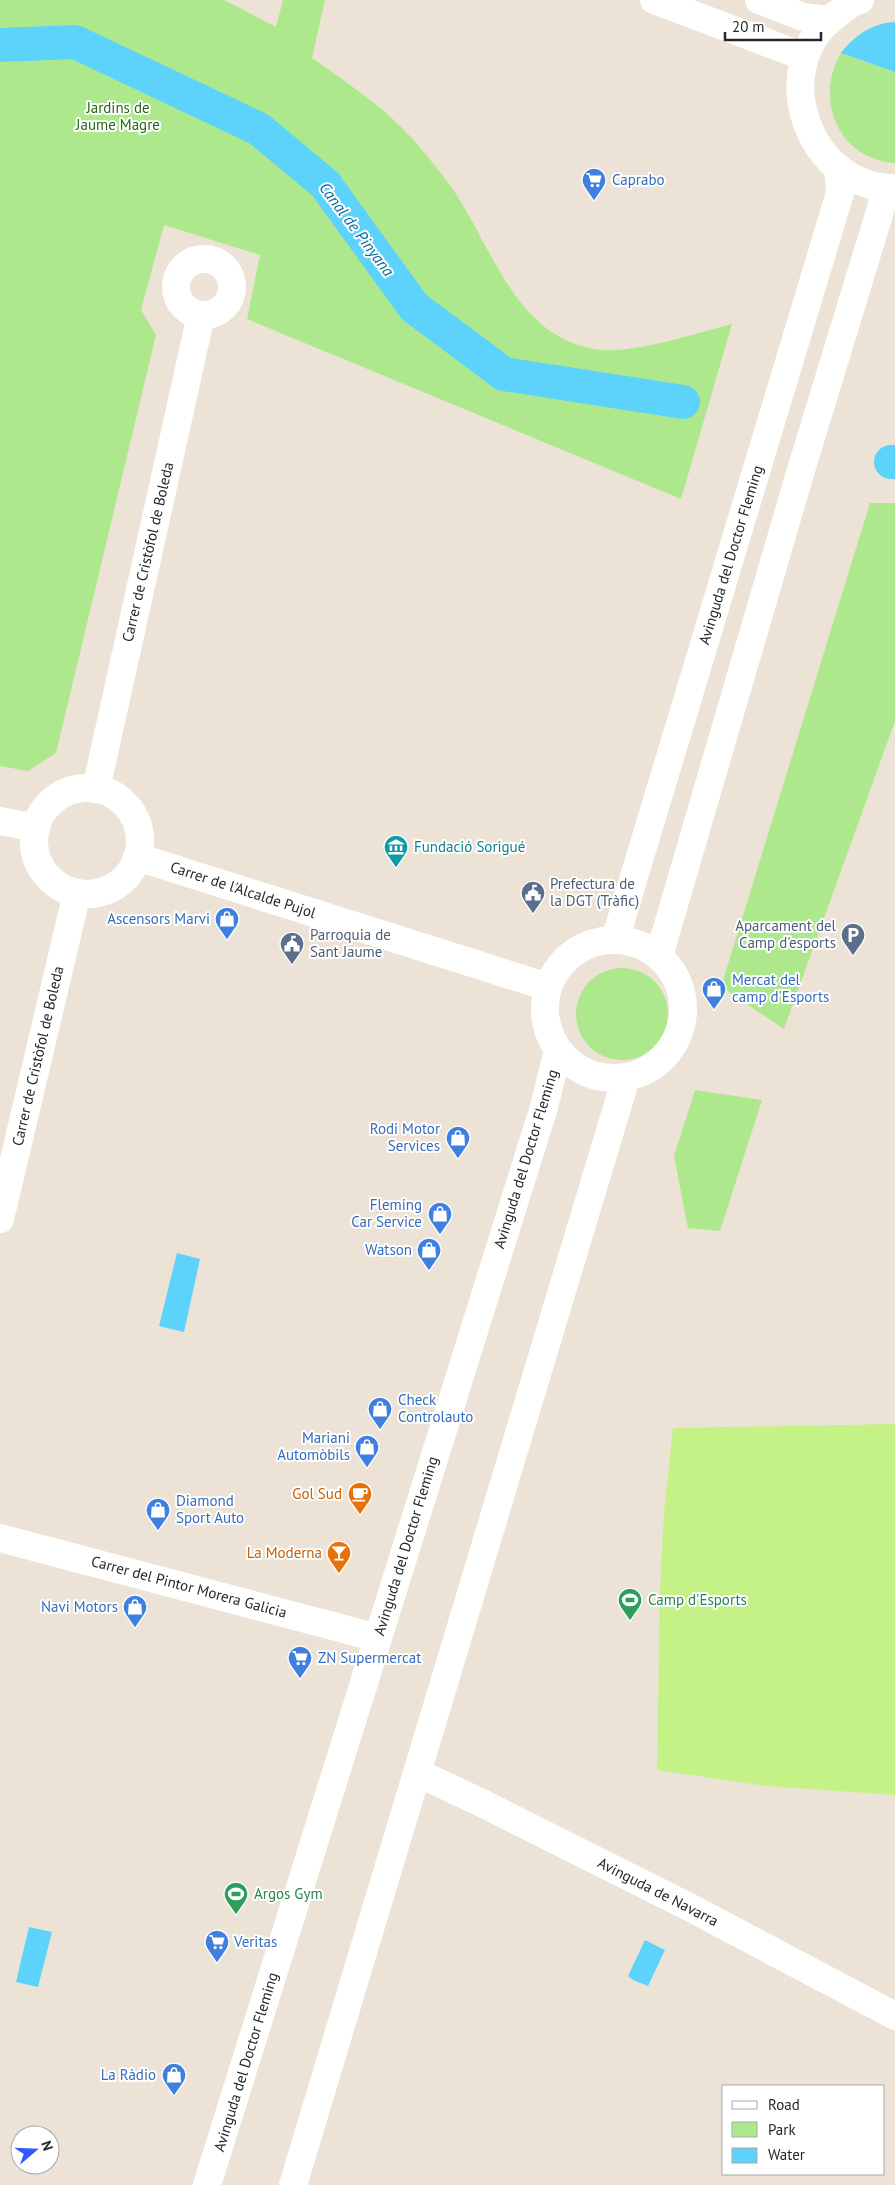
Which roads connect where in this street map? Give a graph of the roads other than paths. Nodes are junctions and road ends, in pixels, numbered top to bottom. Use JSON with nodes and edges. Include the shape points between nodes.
{"nodes":[{"id":1,"x":654,"y":0,"type":"edge"},
{"id":2,"x":759,"y":0,"type":"edge"},
{"id":3,"x":860,"y":0,"type":"edge"},
{"id":4,"x":829,"y":20,"type":"junction"},
{"id":5,"x":805,"y":57,"type":"junction"},
{"id":6,"x":838,"y":169,"type":"junction"},
{"id":7,"x":890,"y":188,"type":"edge"},
{"id":8,"x":201,"y":315,"type":"dead end"},
{"id":9,"x":96,"y":789,"type":"junction"},
{"id":10,"x":0,"y":821,"type":"edge"},
{"id":11,"x":36,"y":828,"type":"junction"},
{"id":12,"x":137,"y":857,"type":"junction"},
{"id":13,"x":77,"y":893,"type":"junction"},
{"id":14,"x":615,"y":940,"type":"junction"},
{"id":15,"x":659,"y":956,"type":"junction"},
{"id":16,"x":548,"y":987,"type":"junction"},
{"id":17,"x":558,"y":1050,"type":"junction"},
{"id":18,"x":626,"y":1078,"type":"junction"},
{"id":19,"x":0,"y":1219,"type":"edge"},
{"id":20,"x":0,"y":1538,"type":"edge"},
{"id":21,"x":378,"y":1638,"type":"junction"},
{"id":22,"x":418,"y":1773,"type":"junction"},
{"id":23,"x":895,"y":2016,"type":"edge"},
{"id":24,"x":207,"y":2185,"type":"edge"},
{"id":25,"x":293,"y":2185,"type":"edge"}],
"edges":[{"from":1,"to":5,"type":"street"},
{"from":2,"to":4,"type":"street","via":[[803,17]]},
{"from":3,"to":4,"type":"street"},
{"from":4,"to":5,"type":"street"},
{"from":5,"to":6,"type":"street","via":[[800,88],[804,118],[817,147]]},
{"from":6,"to":7,"type":"street","via":[[861,182]]},
{"from":6,"to":14,"type":"street","name":"Avinguda del Doctor Fleming","via":[[840,193]]},
{"from":7,"to":15,"type":"street","via":[[881,208],[801,470]]},
{"from":8,"to":9,"type":"street","name":"Carrer de Cristòfol de Boleda"},
{"from":9,"to":11,"type":"street","via":[[80,788],[65,793],[42,813]]},
{"from":9,"to":12,"type":"street","via":[[119,799],[135,819],[140,844]]},
{"from":10,"to":11,"type":"street"},
{"from":11,"to":13,"type":"street","via":[[36,856],[42,869],[57,884]]},
{"from":12,"to":13,"type":"street","via":[[121,882],[93,894]]},
{"from":12,"to":16,"type":"street","name":"Carrer de l'Alcalde Pujol"},
{"from":13,"to":19,"type":"street","name":"Carrer de Cristòfol de Boleda"},
{"from":14,"to":15,"type":"street","via":[[639,944]]},
{"from":14,"to":16,"type":"street","via":[[588,944],[571,954]]},
{"from":15,"to":18,"type":"street","via":[[677,978],[683,997],[684,1016],[680,1034],[667,1055],[648,1070]]},
{"from":16,"to":17,"type":"street","via":[[546,1020]]},
{"from":17,"to":18,"type":"street","via":[[571,1064],[588,1074],[606,1079]]},
{"from":17,"to":21,"type":"street","name":"Avinguda del Doctor Fleming","via":[[544,1107]]},
{"from":18,"to":22,"type":"street"},
{"from":20,"to":21,"type":"street","name":"Carrer del Pintor Morera Galicia"},
{"from":21,"to":24,"type":"street","name":"Avinguda del Doctor Fleming"},
{"from":22,"to":23,"type":"street","name":"Avinguda de Navarra","via":[[691,1908]]},
{"from":22,"to":25,"type":"street"}]}
